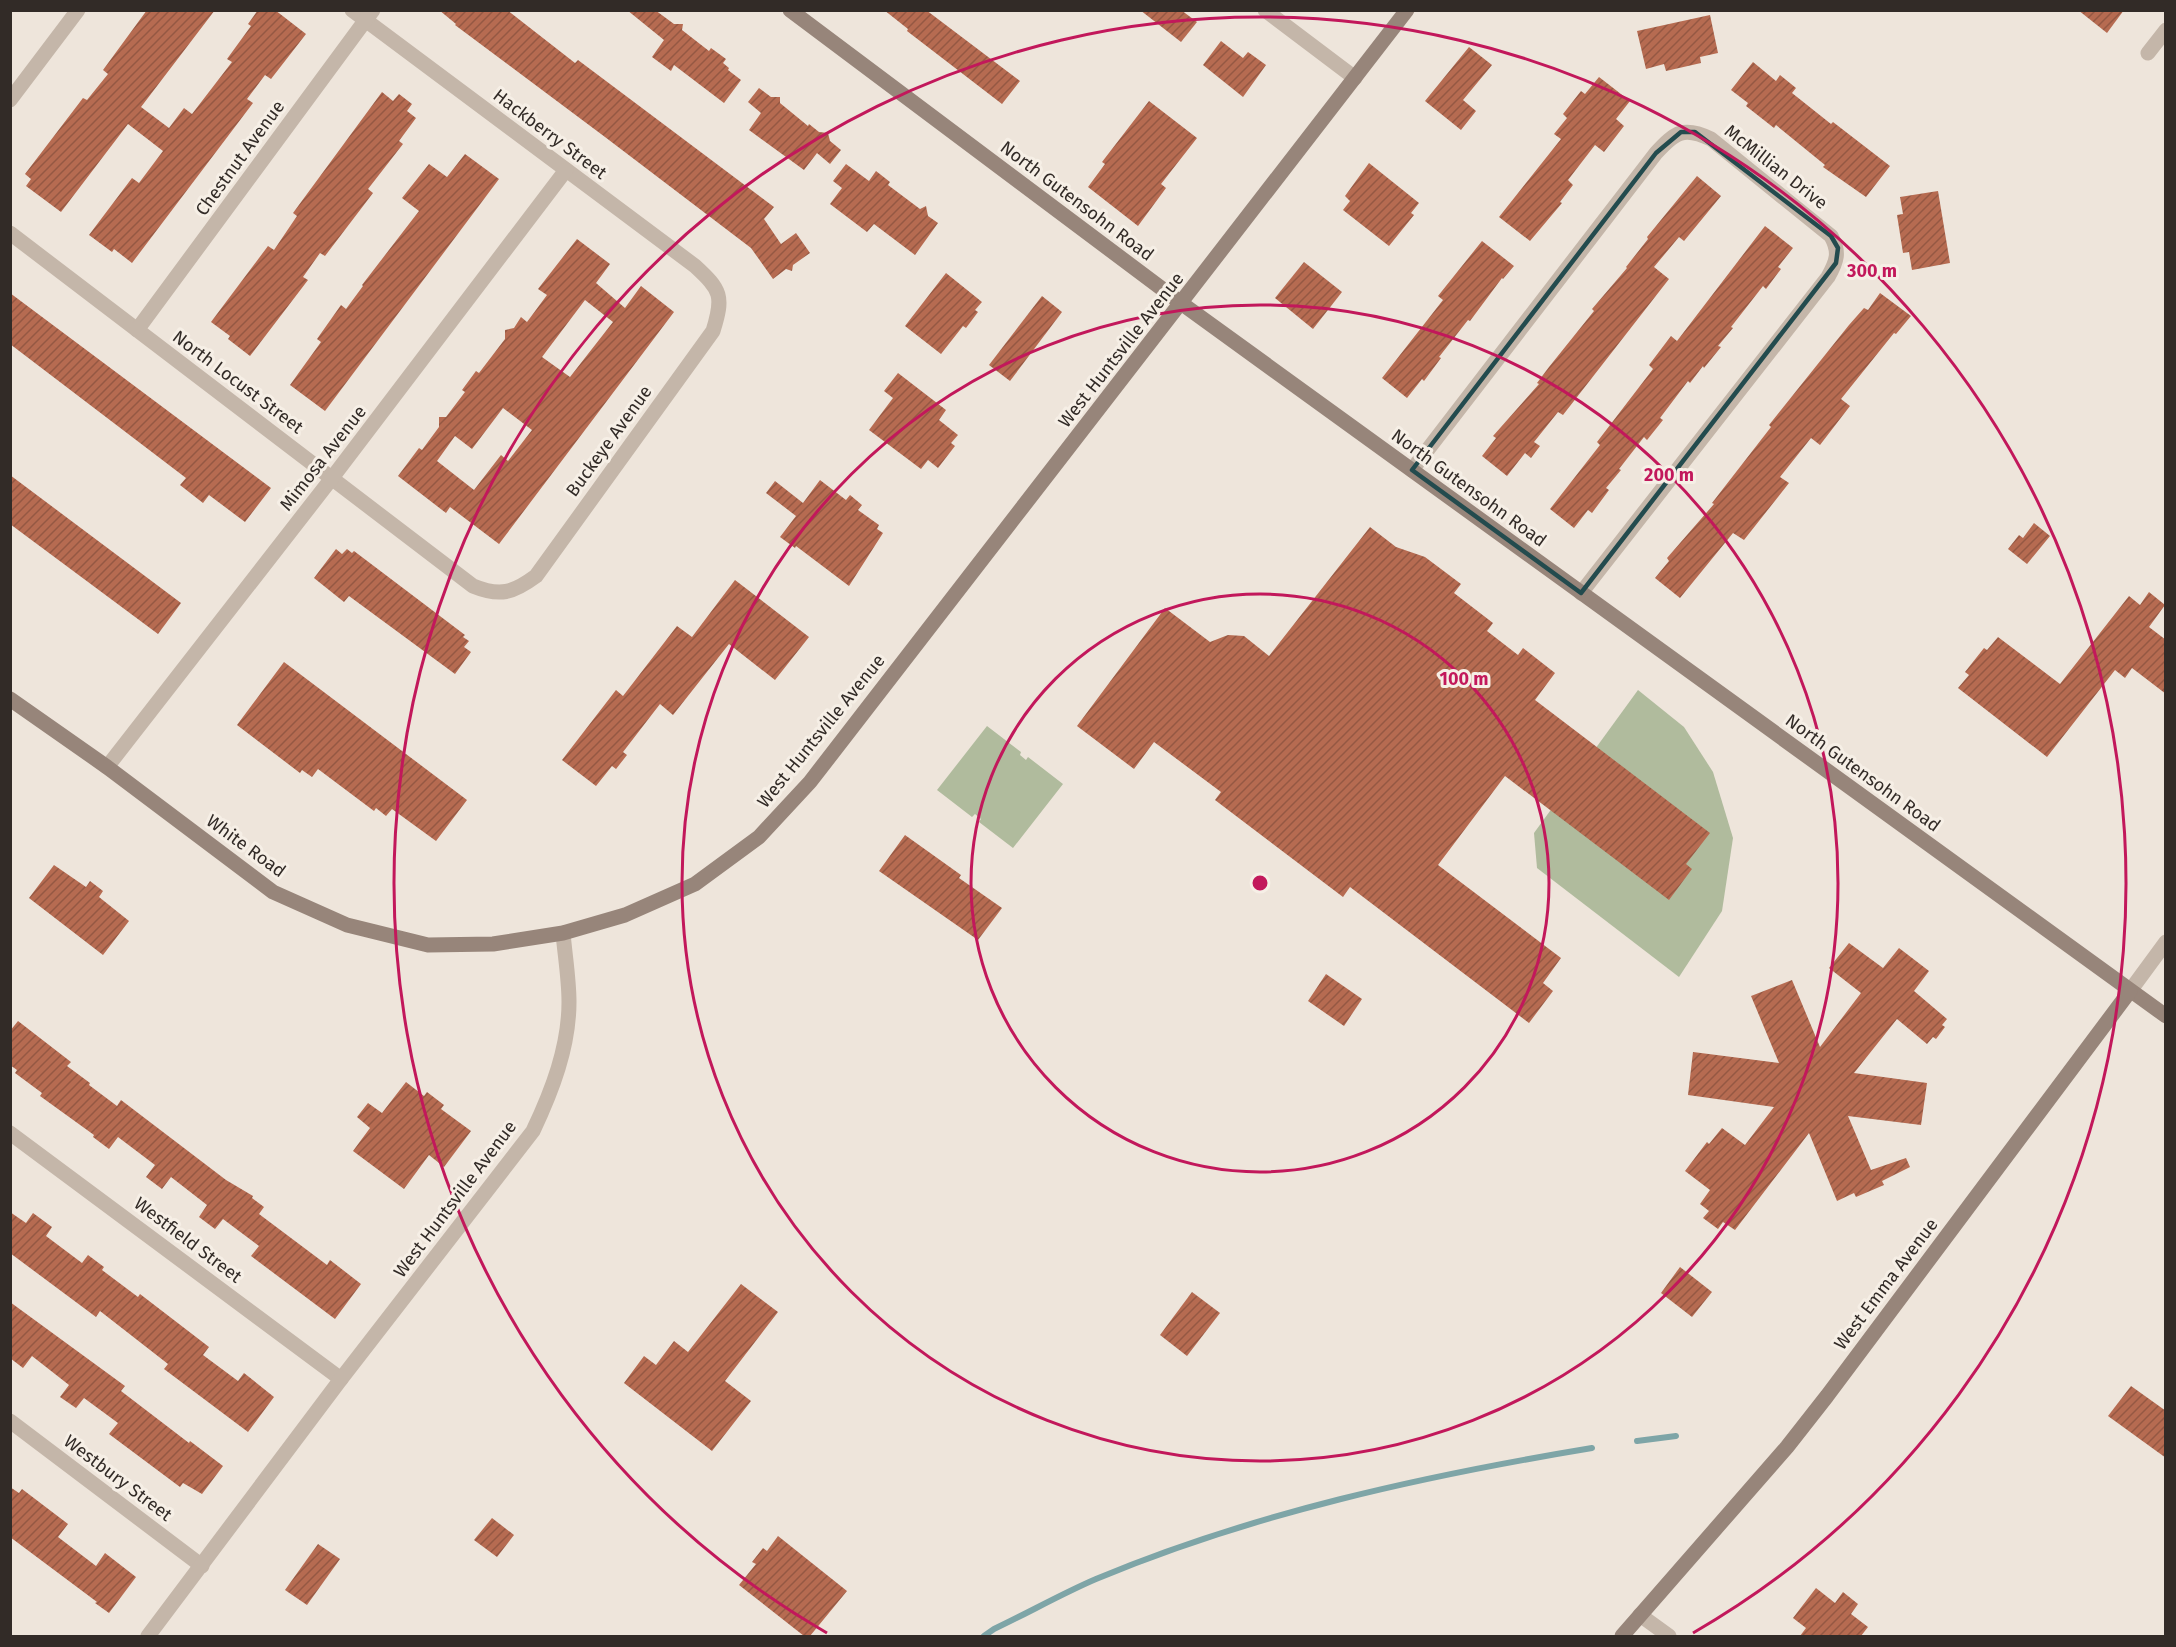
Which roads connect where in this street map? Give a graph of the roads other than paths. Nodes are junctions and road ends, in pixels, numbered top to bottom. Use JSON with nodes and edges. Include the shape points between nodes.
{"nodes":[{"id":1,"x":78,"y":10,"type":"edge"},
{"id":2,"x":352,"y":10,"type":"edge"},
{"id":3,"x":790,"y":10,"type":"edge"},
{"id":4,"x":1265,"y":10,"type":"edge"},
{"id":5,"x":1407,"y":10,"type":"edge"},
{"id":6,"x":369,"y":16,"type":"edge"},
{"id":7,"x":2166,"y":30,"type":"edge"},
{"id":8,"x":2148,"y":53,"type":"dead end"},
{"id":9,"x":1355,"y":78,"type":"junction"},
{"id":10,"x":10,"y":100,"type":"edge"},
{"id":11,"x":566,"y":170,"type":"junction"},
{"id":12,"x":10,"y":233,"type":"edge"},
{"id":13,"x":720,"y":294,"type":"joint"},
{"id":14,"x":1181,"y":303,"type":"junction"},
{"id":15,"x":137,"y":330,"type":"junction"},
{"id":16,"x":1412,"y":470,"type":"junction"},
{"id":17,"x":332,"y":478,"type":"junction"},
{"id":18,"x":505,"y":592,"type":"joint"},
{"id":19,"x":1581,"y":593,"type":"junction"},
{"id":20,"x":10,"y":699,"type":"edge"},
{"id":21,"x":107,"y":767,"type":"junction"},
{"id":22,"x":563,"y":933,"type":"junction"},
{"id":23,"x":2166,"y":942,"type":"edge"},
{"id":24,"x":2130,"y":991,"type":"junction"},
{"id":25,"x":2166,"y":1017,"type":"edge"},
{"id":26,"x":10,"y":1133,"type":"edge"},
{"id":27,"x":341,"y":1379,"type":"junction"},
{"id":28,"x":10,"y":1421,"type":"edge"},
{"id":29,"x":202,"y":1566,"type":"junction"},
{"id":30,"x":1640,"y":1615,"type":"junction"},
{"id":31,"x":148,"y":1636,"type":"edge"},
{"id":32,"x":1622,"y":1636,"type":"edge"},
{"id":33,"x":1669,"y":1636,"type":"edge"}],
"edges":[{"from":1,"to":10,"type":"street"},
{"from":2,"to":6,"type":"street","name":"Hackberry Street"},
{"from":3,"to":14,"type":"street","name":"North Gutensohn Road"},
{"from":4,"to":9,"type":"street"},
{"from":5,"to":9,"type":"street","name":"West Huntsville Avenue"},
{"from":6,"to":11,"type":"street","name":"Hackberry Street"},
{"from":6,"to":15,"type":"street","name":"Chestnut Avenue"},
{"from":7,"to":8,"type":"street"},
{"from":9,"to":14,"type":"street","name":"West Huntsville Avenue"},
{"from":11,"to":13,"type":"street","name":"Hackberry Street","via":[[695,266]]},
{"from":11,"to":17,"type":"street","name":"Mimosa Avenue"},
{"from":12,"to":15,"type":"street","name":"North Locust Street"},
{"from":13,"to":18,"type":"street","name":"Buckeye Avenue","via":[[713,331],[536,576]]},
{"from":14,"to":16,"type":"street","name":"North Gutensohn Road"},
{"from":14,"to":22,"type":"street","name":"West Huntsville Avenue","via":[[824,764],[759,837],[695,884],[624,915]]},
{"from":15,"to":17,"type":"street","name":"North Locust Street"},
{"from":16,"to":19,"type":"street","name":"North Gutensohn Road"},
{"from":16,"to":19,"type":"street","name":"McMillian Drive","via":[[1656,153],[1682,132],[1695,132],[1711,139],[1831,236],[1838,248],[1836,263]]},
{"from":17,"to":18,"type":"street","name":"North Locust Street","via":[[473,586]]},
{"from":17,"to":21,"type":"street","name":"Mimosa Avenue"},
{"from":19,"to":24,"type":"street","name":"North Gutensohn Road"},
{"from":20,"to":21,"type":"street","name":"White Road"},
{"from":21,"to":22,"type":"street","name":"White Road","via":[[273,892],[348,925],[428,945],[493,944]]},
{"from":22,"to":27,"type":"street","name":"West Huntsville Avenue","via":[[569,1003],[564,1047],[552,1090],[533,1131]]},
{"from":23,"to":24,"type":"street","name":"West Emma Avenue"},
{"from":24,"to":25,"type":"street","name":"North Gutensohn Road"},
{"from":24,"to":30,"type":"street","name":"West Emma Avenue","via":[[1787,1447]]},
{"from":26,"to":27,"type":"street","name":"Westfield Street"},
{"from":27,"to":29,"type":"street","name":"West Huntsville Avenue"},
{"from":28,"to":29,"type":"street","name":"Westbury Street"},
{"from":29,"to":31,"type":"street","name":"West Huntsville Avenue"},
{"from":30,"to":32,"type":"street","name":"West Emma Avenue"},
{"from":30,"to":33,"type":"street"}]}
